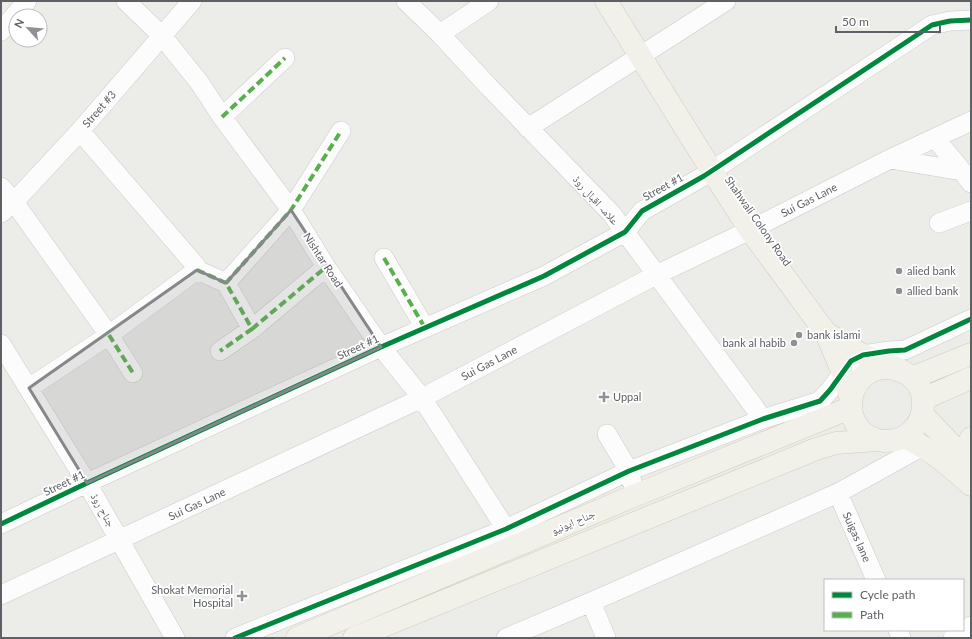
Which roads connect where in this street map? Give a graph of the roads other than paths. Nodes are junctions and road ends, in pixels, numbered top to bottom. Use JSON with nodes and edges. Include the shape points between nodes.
{"nodes":[{"id":1,"x":27,"y":1,"type":"edge"},
{"id":2,"x":126,"y":1,"type":"edge"},
{"id":3,"x":192,"y":1,"type":"edge"},
{"id":4,"x":406,"y":1,"type":"edge"},
{"id":5,"x":489,"y":1,"type":"edge"},
{"id":6,"x":606,"y":1,"type":"edge"},
{"id":7,"x":726,"y":1,"type":"edge"},
{"id":8,"x":971,"y":20,"type":"edge"},
{"id":9,"x":1,"y":31,"type":"edge"},
{"id":10,"x":440,"y":34,"type":"junction"},
{"id":11,"x":162,"y":36,"type":"junction"},
{"id":12,"x":640,"y":56,"type":"junction"},
{"id":13,"x":285,"y":58,"type":"dead end"},
{"id":14,"x":222,"y":117,"type":"junction"},
{"id":15,"x":971,"y":121,"type":"edge"},
{"id":16,"x":528,"y":128,"type":"junction"},
{"id":17,"x":80,"y":131,"type":"junction"},
{"id":18,"x":341,"y":132,"type":"dead end"},
{"id":19,"x":935,"y":138,"type":"junction"},
{"id":20,"x":890,"y":159,"type":"junction"},
{"id":21,"x":712,"y":171,"type":"junction"},
{"id":22,"x":967,"y":177,"type":"edge"},
{"id":23,"x":1,"y":187,"type":"edge"},
{"id":24,"x":8,"y":207,"type":"edge"},
{"id":25,"x":291,"y":210,"type":"junction"},
{"id":26,"x":971,"y":211,"type":"edge"},
{"id":27,"x":939,"y":224,"type":"dead end"},
{"id":28,"x":750,"y":230,"type":"junction"},
{"id":29,"x":625,"y":232,"type":"junction"},
{"id":30,"x":384,"y":258,"type":"dead end"},
{"id":31,"x":326,"y":267,"type":"junction"},
{"id":32,"x":197,"y":270,"type":"junction"},
{"id":33,"x":656,"y":275,"type":"junction"},
{"id":34,"x":226,"y":283,"type":"junction"},
{"id":35,"x":971,"y":319,"type":"edge"},
{"id":36,"x":425,"y":328,"type":"junction"},
{"id":37,"x":252,"y":329,"type":"junction"},
{"id":38,"x":826,"y":333,"type":"junction"},
{"id":39,"x":108,"y":335,"type":"junction"},
{"id":40,"x":1,"y":344,"type":"edge"},
{"id":41,"x":381,"y":347,"type":"junction"},
{"id":42,"x":220,"y":351,"type":"dead end"},
{"id":43,"x":971,"y":354,"type":"edge"},
{"id":44,"x":863,"y":356,"type":"junction"},
{"id":45,"x":842,"y":371,"type":"junction"},
{"id":46,"x":133,"y":373,"type":"dead end"},
{"id":47,"x":909,"y":375,"type":"junction"},
{"id":48,"x":971,"y":378,"type":"edge"},
{"id":49,"x":29,"y":388,"type":"junction"},
{"id":50,"x":422,"y":398,"type":"junction"},
{"id":51,"x":850,"y":403,"type":"junction"},
{"id":52,"x":923,"y":406,"type":"junction"},
{"id":53,"x":763,"y":419,"type":"junction"},
{"id":54,"x":607,"y":434,"type":"dead end"},
{"id":55,"x":878,"y":440,"type":"junction"},
{"id":56,"x":914,"y":441,"type":"junction"},
{"id":57,"x":969,"y":452,"type":"edge"},
{"id":58,"x":629,"y":471,"type":"junction"},
{"id":59,"x":87,"y":483,"type":"junction"},
{"id":60,"x":971,"y":485,"type":"edge"},
{"id":61,"x":838,"y":493,"type":"junction"},
{"id":62,"x":636,"y":495,"type":"junction"},
{"id":63,"x":1,"y":524,"type":"edge"},
{"id":64,"x":506,"y":529,"type":"junction"},
{"id":65,"x":120,"y":540,"type":"junction"},
{"id":66,"x":876,"y":579,"type":"edge"},
{"id":67,"x":373,"y":582,"type":"junction"},
{"id":68,"x":1,"y":595,"type":"edge"},
{"id":69,"x":382,"y":602,"type":"junction"},
{"id":70,"x":591,"y":602,"type":"junction"},
{"id":71,"x":964,"y":631,"type":"edge"},
{"id":72,"x":176,"y":638,"type":"edge"},
{"id":73,"x":235,"y":638,"type":"edge"},
{"id":74,"x":297,"y":638,"type":"edge"},
{"id":75,"x":354,"y":638,"type":"edge"},
{"id":76,"x":506,"y":638,"type":"edge"},
{"id":77,"x":606,"y":638,"type":"edge"},
{"id":78,"x":953,"y":638,"type":"edge"}],
"edges":[{"from":1,"to":9,"type":"street"},
{"from":2,"to":11,"type":"street","name":"Nishtar Road"},
{"from":3,"to":11,"type":"street","name":"Street #3"},
{"from":4,"to":10,"type":"street","name":"علامہ اقبال روڈ"},
{"from":5,"to":10,"type":"street"},
{"from":6,"to":12,"type":"main road","name":"Shahwali Colony Road"},
{"from":7,"to":12,"type":"street"},
{"from":8,"to":21,"type":"street","name":"Street #1","via":[[932,25]]},
{"from":10,"to":16,"type":"street","name":"علامہ اقبال روڈ"},
{"from":11,"to":14,"type":"street","name":"Nishtar Road","via":[[199,82]]},
{"from":11,"to":17,"type":"street","name":"Street #3"},
{"from":12,"to":16,"type":"street"},
{"from":12,"to":21,"type":"main road","name":"Shahwali Colony Road"},
{"from":13,"to":14,"type":"street"},
{"from":14,"to":25,"type":"street","name":"Nishtar Road"},
{"from":15,"to":19,"type":"street","name":"Sui Gas Lane"},
{"from":16,"to":29,"type":"street","name":"علامہ اقبال روڈ","via":[[611,213]]},
{"from":17,"to":24,"type":"street","name":"Street #3"},
{"from":17,"to":32,"type":"street"},
{"from":18,"to":25,"type":"street"},
{"from":19,"to":20,"type":"street","name":"Sui Gas Lane"},
{"from":19,"to":22,"type":"street"},
{"from":20,"to":22,"type":"street"},
{"from":20,"to":28,"type":"street","name":"Sui Gas Lane"},
{"from":21,"to":28,"type":"main road","name":"Shahwali Colony Road"},
{"from":21,"to":29,"type":"street","name":"Street #1","via":[[642,211]]},
{"from":23,"to":24,"type":"street"},
{"from":24,"to":39,"type":"street"},
{"from":25,"to":31,"type":"street","name":"Nishtar Road"},
{"from":25,"to":34,"type":"street"},
{"from":26,"to":27,"type":"street"},
{"from":28,"to":33,"type":"street","name":"Sui Gas Lane"},
{"from":28,"to":38,"type":"main road","name":"Shahwali Colony Road"},
{"from":29,"to":33,"type":"street","name":"علامہ اقبال روڈ"},
{"from":29,"to":36,"type":"street","name":"Street #1","via":[[544,276]]},
{"from":30,"to":36,"type":"street"},
{"from":31,"to":37,"type":"street"},
{"from":31,"to":41,"type":"street","name":"Nishtar Road"},
{"from":32,"to":34,"type":"street"},
{"from":32,"to":39,"type":"street"},
{"from":33,"to":50,"type":"street","name":"Sui Gas Lane"},
{"from":33,"to":53,"type":"street","name":"علامہ اقبال روڈ"},
{"from":34,"to":37,"type":"street"},
{"from":35,"to":44,"type":"street","via":[[905,350]]},
{"from":36,"to":41,"type":"street","name":"Street #1"},
{"from":37,"to":42,"type":"street"},
{"from":38,"to":44,"type":"main road","name":"Shahwali Colony Road"},
{"from":38,"to":45,"type":"main road","name":"Shahwali Colony Road"},
{"from":39,"to":46,"type":"street"},
{"from":39,"to":49,"type":"street"},
{"from":40,"to":49,"type":"street","name":"جناح روڈ"},
{"from":41,"to":50,"type":"street","name":"Nishtar Road"},
{"from":41,"to":59,"type":"street","name":"Street #1"},
{"from":43,"to":47,"type":"main road"},
{"from":44,"to":45,"type":"street","via":[[851,361]]},
{"from":44,"to":47,"type":"main road","name":"Shahwali Colony Road"},
{"from":45,"to":51,"type":"main road","name":"Shahwali Colony Road"},
{"from":45,"to":53,"type":"street","via":[[820,401]]},
{"from":47,"to":51,"type":"main road","via":[[888,368],[871,372],[857,383]]},
{"from":47,"to":52,"type":"main road","via":[[921,391]]},
{"from":48,"to":52,"type":"main road"},
{"from":49,"to":59,"type":"street","name":"جناح روڈ"},
{"from":50,"to":64,"type":"street","name":"Nishtar Road"},
{"from":50,"to":65,"type":"street","name":"Sui Gas Lane"},
{"from":51,"to":55,"type":"main road","via":[[853,419],[859,429]]},
{"from":51,"to":62,"type":"main road","name":"جناح ایونیو"},
{"from":52,"to":56,"type":"main road","via":[[918,423],[912,431]]},
{"from":52,"to":57,"type":"main road"},
{"from":53,"to":58,"type":"street"},
{"from":54,"to":58,"type":"street"},
{"from":55,"to":56,"type":"main road"},
{"from":55,"to":75,"type":"main road","via":[[836,443],[816,449]]},
{"from":56,"to":60,"type":"main road","via":[[953,468]]},
{"from":56,"to":61,"type":"street"},
{"from":58,"to":62,"type":"street"},
{"from":58,"to":64,"type":"street"},
{"from":59,"to":63,"type":"street","name":"Street #1"},
{"from":59,"to":65,"type":"street","name":"جناح روڈ"},
{"from":61,"to":66,"type":"street","name":"Suigas lane"},
{"from":61,"to":70,"type":"street"},
{"from":62,"to":69,"type":"main road","name":"جناح ایونیو"},
{"from":64,"to":67,"type":"street"},
{"from":65,"to":68,"type":"street","name":"Sui Gas Lane"},
{"from":65,"to":72,"type":"street","name":"جناح روڈ"},
{"from":67,"to":69,"type":"street"},
{"from":67,"to":73,"type":"street"},
{"from":69,"to":74,"type":"main road","name":"جناح ایونیو"},
{"from":70,"to":76,"type":"street"},
{"from":70,"to":77,"type":"street"},
{"from":71,"to":78,"type":"street"}]}
